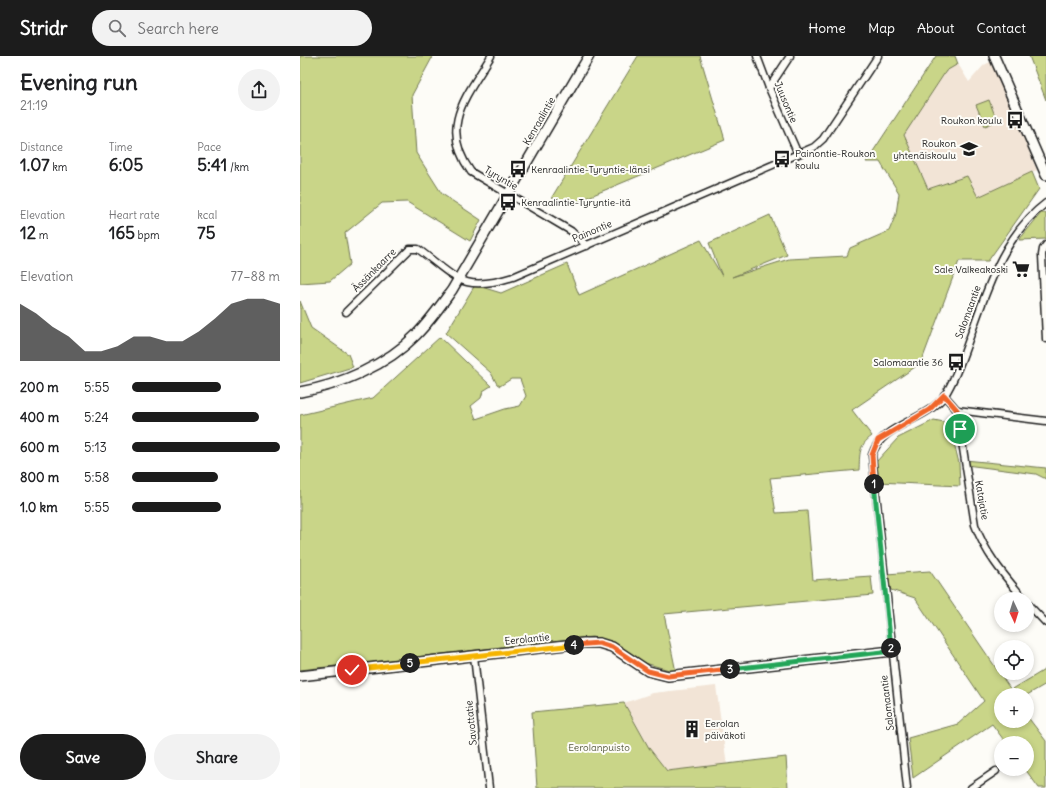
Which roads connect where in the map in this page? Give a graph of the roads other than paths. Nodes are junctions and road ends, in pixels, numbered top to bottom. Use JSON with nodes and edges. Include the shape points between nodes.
{"nodes":[{"id":1,"x":491,"y":56,"type":"edge"},
{"id":2,"x":589,"y":56,"type":"edge"},
{"id":3,"x":757,"y":56,"type":"edge"},
{"id":4,"x":790,"y":56,"type":"edge"},
{"id":5,"x":878,"y":56,"type":"edge"},
{"id":6,"x":994,"y":56,"type":"edge"},
{"id":7,"x":769,"y":88,"type":"junction"},
{"id":8,"x":798,"y":154,"type":"junction"},
{"id":9,"x":1045,"y":171,"type":"edge"},
{"id":10,"x":509,"y":194,"type":"junction"},
{"id":11,"x":1046,"y":203,"type":"edge"},
{"id":12,"x":1046,"y":245,"type":"edge"},
{"id":13,"x":586,"y":246,"type":"junction"},
{"id":14,"x":458,"y":279,"type":"junction"},
{"id":15,"x":346,"y":312,"type":"dead end"},
{"id":16,"x":1046,"y":339,"type":"edge"},
{"id":17,"x":300,"y":392,"type":"edge"},
{"id":18,"x":944,"y":395,"type":"junction"},
{"id":19,"x":957,"y":410,"type":"junction"},
{"id":20,"x":1046,"y":421,"type":"edge"},
{"id":21,"x":1018,"y":592,"type":"edge"},
{"id":22,"x":1034,"y":610,"type":"edge"},
{"id":23,"x":1046,"y":623,"type":"edge"},
{"id":24,"x":892,"y":651,"type":"junction"},
{"id":25,"x":474,"y":656,"type":"junction"},
{"id":26,"x":300,"y":676,"type":"edge"},
{"id":27,"x":994,"y":772,"type":"edge"},
{"id":28,"x":489,"y":788,"type":"edge"},
{"id":29,"x":907,"y":788,"type":"edge"},
{"id":30,"x":971,"y":788,"type":"edge"}],
"edges":[{"from":1,"to":10,"type":"street","name":"Tyryntie","via":[[458,115],[456,138],[463,161],[471,172]]},
{"from":2,"to":10,"type":"street","name":"Kenraalintie"},
{"from":3,"to":7,"type":"street","name":"Juusontie"},
{"from":4,"to":7,"type":"street"},
{"from":5,"to":8,"type":"street","name":"Painontie","via":[[823,140]]},
{"from":6,"to":9,"type":"street"},
{"from":7,"to":8,"type":"street","name":"Juusontie"},
{"from":8,"to":13,"type":"street","name":"Painontie"},
{"from":10,"to":13,"type":"street","name":"Tyryntie","via":[[571,231]]},
{"from":10,"to":14,"type":"street","name":"Kenraalintie"},
{"from":11,"to":18,"type":"street","name":"Salomaantie","via":[[1031,216],[1000,257],[956,374]]},
{"from":12,"to":16,"type":"street","via":[[1042,256]]},
{"from":13,"to":14,"type":"street","name":"Painontie","via":[[491,284],[476,285]]},
{"from":14,"to":15,"type":"street","name":"Ässänkaarre","via":[[418,250],[410,249]]},
{"from":14,"to":17,"type":"street","via":[[435,314],[415,336],[388,356],[361,374]]},
{"from":18,"to":19,"type":"street"},
{"from":18,"to":24,"type":"street","name":"Salomaantie","via":[[929,410],[878,440],[872,455]]},
{"from":19,"to":20,"type":"street"},
{"from":19,"to":21,"type":"street","name":"Katajatie","via":[[975,525],[993,561]]},
{"from":22,"to":23,"type":"street"},
{"from":24,"to":25,"type":"street","name":"Eerolantie","via":[[668,676],[648,671],[612,647],[599,643]]},
{"from":24,"to":29,"type":"street","name":"Salomaantie"},
{"from":25,"to":26,"type":"street","name":"Eerolantie"},
{"from":25,"to":28,"type":"street","name":"Savottatie"},
{"from":27,"to":30,"type":"street"}]}
